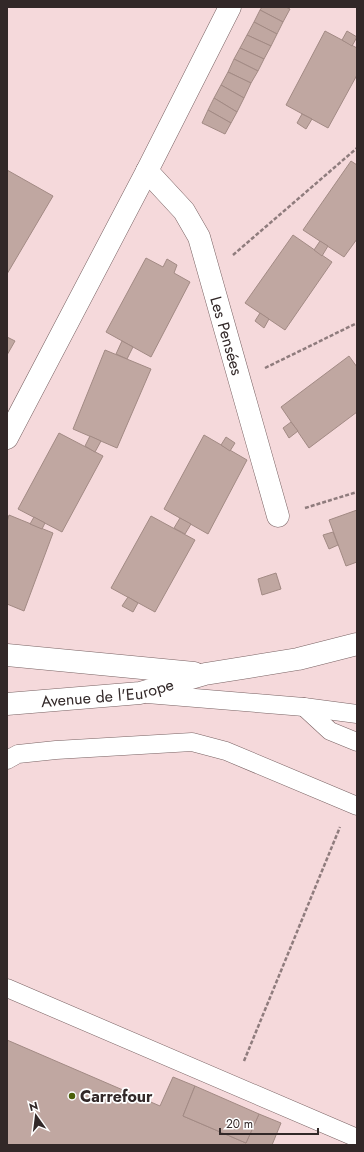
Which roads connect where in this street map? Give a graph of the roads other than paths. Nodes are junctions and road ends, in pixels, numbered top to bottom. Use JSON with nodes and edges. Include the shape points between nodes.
{"nodes":[{"id":1,"x":230,"y":7,"type":"edge"},
{"id":2,"x":147,"y":171,"type":"junction"},
{"id":3,"x":7,"y":438,"type":"edge"},
{"id":4,"x":278,"y":516,"type":"road end"},
{"id":5,"x":357,"y":644,"type":"edge"},
{"id":6,"x":7,"y":655,"type":"edge"},
{"id":7,"x":205,"y":674,"type":"junction"},
{"id":8,"x":140,"y":693,"type":"junction"},
{"id":9,"x":7,"y":704,"type":"edge"},
{"id":10,"x":304,"y":707,"type":"junction"},
{"id":11,"x":357,"y":714,"type":"edge"},
{"id":12,"x":357,"y":742,"type":"edge"},
{"id":13,"x":7,"y":760,"type":"edge"},
{"id":14,"x":354,"y":804,"type":"edge"},
{"id":15,"x":7,"y":988,"type":"edge"},
{"id":16,"x":357,"y":1138,"type":"edge"}],
"edges":[{"from":1,"to":2,"type":"street"},
{"from":2,"to":3,"type":"street"},
{"from":2,"to":4,"type":"street","name":"Les Pensées","via":[[184,211],[199,237]]},
{"from":5,"to":7,"type":"street","name":"Avenue de l'Europe","via":[[298,659]]},
{"from":6,"to":7,"type":"street","name":"Avenue de l'Europe"},
{"from":7,"to":8,"type":"street","name":"Avenue de l'Europe"},
{"from":8,"to":9,"type":"street","name":"Avenue de l'Europe"},
{"from":8,"to":10,"type":"lane"},
{"from":10,"to":11,"type":"lane"},
{"from":10,"to":12,"type":"lane","via":[[330,731]]},
{"from":13,"to":14,"type":"lane","via":[[18,754],[56,750],[192,742],[226,751]]},
{"from":15,"to":16,"type":"lane"}]}
